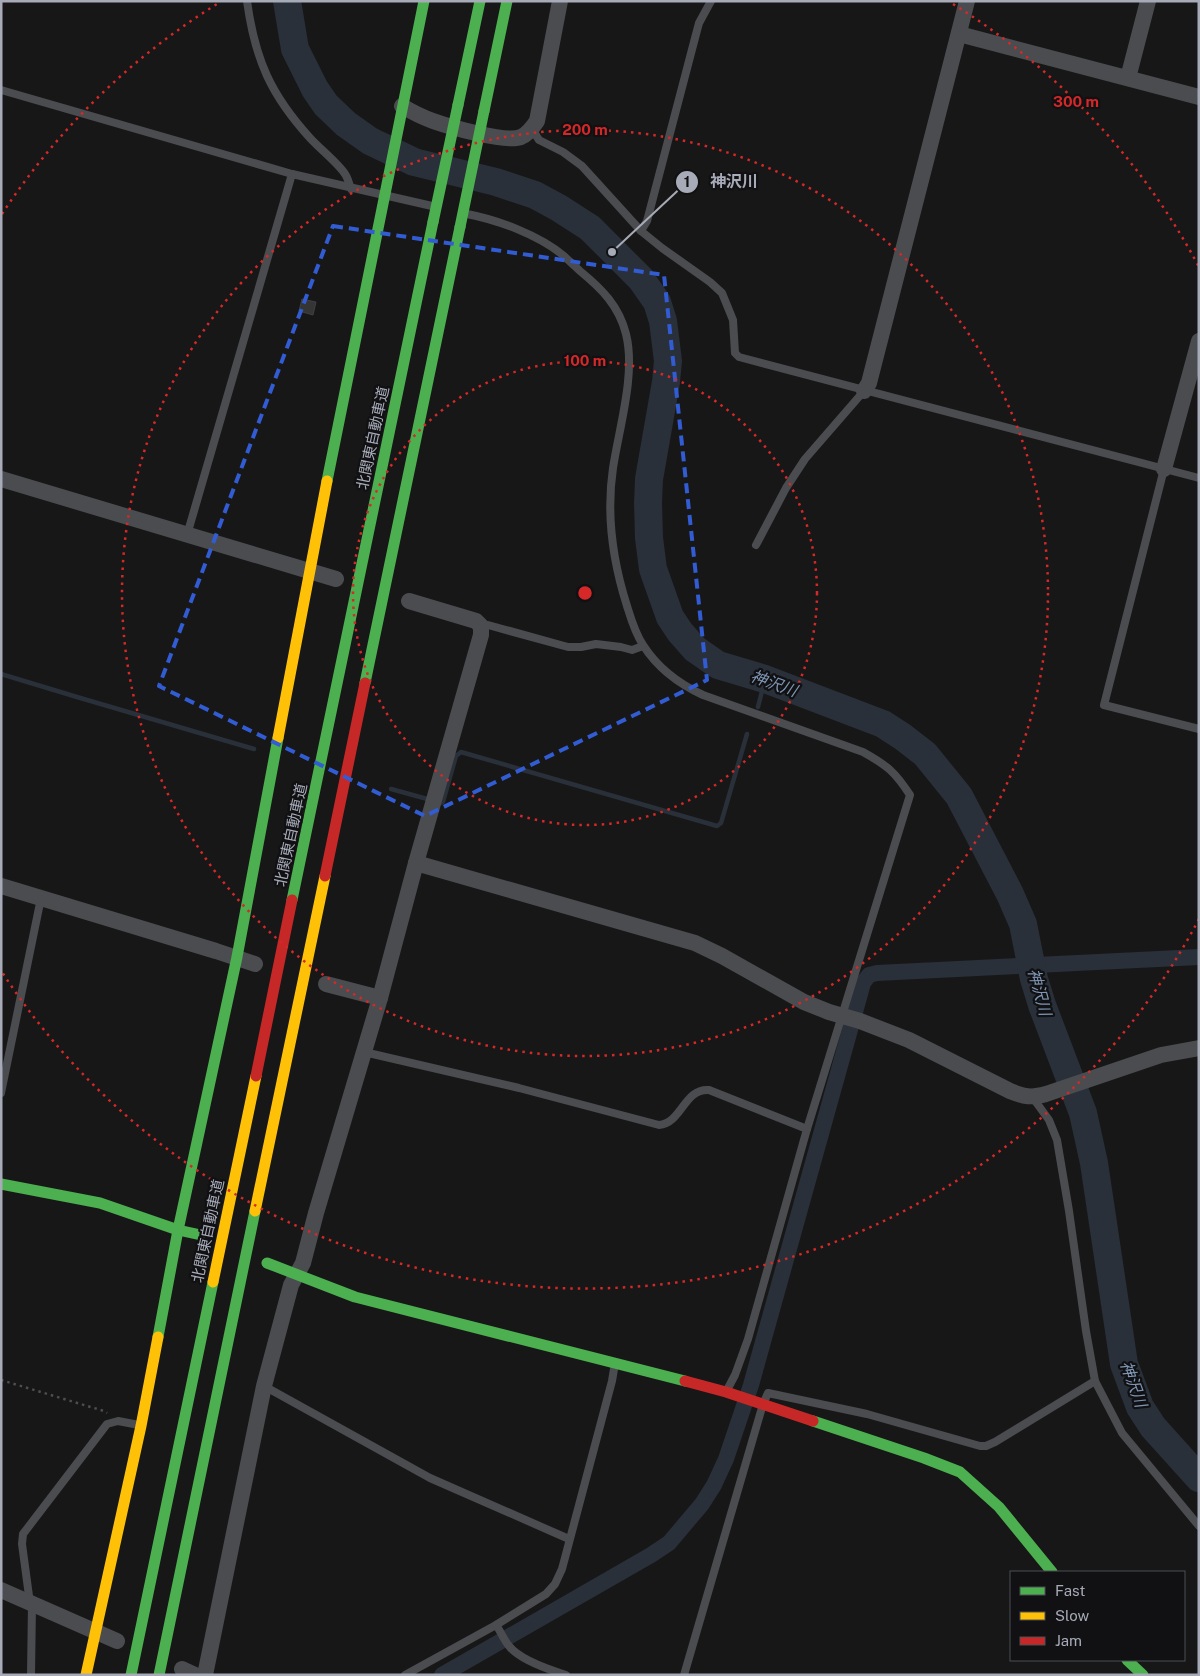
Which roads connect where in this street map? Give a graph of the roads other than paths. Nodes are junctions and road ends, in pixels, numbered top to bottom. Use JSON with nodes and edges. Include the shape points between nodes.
{"nodes":[{"id":1,"x":247,"y":1,"type":"edge"},
{"id":2,"x":424,"y":1,"type":"edge"},
{"id":3,"x":480,"y":1,"type":"edge"},
{"id":4,"x":507,"y":1,"type":"edge"},
{"id":5,"x":560,"y":1,"type":"edge"},
{"id":6,"x":711,"y":1,"type":"edge"},
{"id":7,"x":968,"y":1,"type":"edge"},
{"id":8,"x":1148,"y":1,"type":"edge"},
{"id":9,"x":959,"y":34,"type":"junction"},
{"id":10,"x":1128,"y":78,"type":"junction"},
{"id":11,"x":1,"y":90,"type":"edge"},
{"id":12,"x":1199,"y":97,"type":"edge"},
{"id":13,"x":402,"y":106,"type":"junction"},
{"id":14,"x":532,"y":129,"type":"junction"},
{"id":15,"x":292,"y":174,"type":"junction"},
{"id":16,"x":351,"y":188,"type":"junction"},
{"id":17,"x":384,"y":196,"type":"junction"},
{"id":18,"x":442,"y":208,"type":"dead end"},
{"id":19,"x":451,"y":210,"type":"dead end"},
{"id":20,"x":641,"y":231,"type":"junction"},
{"id":21,"x":1199,"y":340,"type":"edge"},
{"id":22,"x":864,"y":391,"type":"junction"},
{"id":23,"x":1164,"y":469,"type":"junction"},
{"id":24,"x":1199,"y":478,"type":"edge"},
{"id":25,"x":1,"y":479,"type":"edge"},
{"id":26,"x":187,"y":535,"type":"junction"},
{"id":27,"x":756,"y":545,"type":"dead end"},
{"id":28,"x":309,"y":571,"type":"junction"},
{"id":29,"x":336,"y":578,"type":"dead end"},
{"id":30,"x":409,"y":602,"type":"dead end"},
{"id":31,"x":481,"y":626,"type":"junction"},
{"id":32,"x":643,"y":646,"type":"junction"},
{"id":33,"x":1199,"y":729,"type":"edge"},
{"id":34,"x":416,"y":863,"type":"junction"},
{"id":35,"x":1,"y":886,"type":"edge"},
{"id":36,"x":41,"y":898,"type":"junction"},
{"id":37,"x":237,"y":957,"type":"junction"},
{"id":38,"x":255,"y":964,"type":"dead end"},
{"id":39,"x":326,"y":984,"type":"dead end"},
{"id":40,"x":380,"y":998,"type":"junction"},
{"id":41,"x":850,"y":1018,"type":"junction"},
{"id":42,"x":1199,"y":1048,"type":"edge"},
{"id":43,"x":364,"y":1052,"type":"junction"},
{"id":44,"x":1,"y":1092,"type":"edge"},
{"id":45,"x":1040,"y":1096,"type":"junction"},
{"id":46,"x":807,"y":1129,"type":"junction"},
{"id":47,"x":1,"y":1184,"type":"edge"},
{"id":48,"x":178,"y":1230,"type":"junction"},
{"id":49,"x":201,"y":1235,"type":"dead end"},
{"id":50,"x":267,"y":1263,"type":"dead end"},
{"id":51,"x":297,"y":1274,"type":"junction"},
{"id":52,"x":615,"y":1362,"type":"junction"},
{"id":53,"x":1095,"y":1381,"type":"junction"},
{"id":54,"x":264,"y":1386,"type":"junction"},
{"id":55,"x":730,"y":1393,"type":"junction"},
{"id":56,"x":760,"y":1402,"type":"junction"},
{"id":57,"x":141,"y":1426,"type":"junction"},
{"id":58,"x":1199,"y":1526,"type":"edge"},
{"id":59,"x":570,"y":1539,"type":"junction"},
{"id":60,"x":1051,"y":1571,"type":"edge"},
{"id":61,"x":1,"y":1590,"type":"edge"},
{"id":62,"x":32,"y":1604,"type":"junction"},
{"id":63,"x":498,"y":1629,"type":"junction"},
{"id":64,"x":96,"y":1633,"type":"junction"},
{"id":65,"x":117,"y":1641,"type":"dead end"},
{"id":66,"x":1128,"y":1661,"type":"edge"},
{"id":67,"x":31,"y":1675,"type":"edge"},
{"id":68,"x":86,"y":1675,"type":"edge"},
{"id":69,"x":131,"y":1675,"type":"edge"},
{"id":70,"x":159,"y":1675,"type":"edge"},
{"id":71,"x":204,"y":1675,"type":"edge"},
{"id":72,"x":405,"y":1675,"type":"edge"},
{"id":73,"x":566,"y":1675,"type":"edge"},
{"id":74,"x":684,"y":1675,"type":"edge"},
{"id":75,"x":1144,"y":1675,"type":"edge"}],
"edges":[{"from":1,"to":16,"type":"lane","via":[[256,49],[270,84],[293,120],[345,173]]},
{"from":2,"to":13,"type":"main road"},
{"from":3,"to":69,"type":"main road","name":"北関東自動車道","bridge":true},
{"from":4,"to":70,"type":"main road","bridge":true},
{"from":5,"to":14,"type":"street","via":[[537,121]]},
{"from":6,"to":20,"type":"lane","via":[[694,38]]},
{"from":7,"to":9,"type":"street"},
{"from":8,"to":10,"type":"street"},
{"from":9,"to":10,"type":"street"},
{"from":9,"to":22,"type":"street","via":[[869,383]]},
{"from":10,"to":12,"type":"street"},
{"from":11,"to":15,"type":"lane"},
{"from":13,"to":14,"type":"street","via":[[434,122],[499,138],[521,136]]},
{"from":13,"to":17,"type":"main road"},
{"from":14,"to":20,"type":"lane","via":[[539,140],[582,166]]},
{"from":15,"to":16,"type":"lane"},
{"from":15,"to":26,"type":"lane"},
{"from":16,"to":17,"type":"lane"},
{"from":17,"to":18,"type":"lane"},
{"from":17,"to":28,"type":"main road"},
{"from":19,"to":32,"type":"lane","via":[[510,226],[563,255],[608,295],[621,317],[629,368],[609,496],[612,543],[624,595]]},
{"from":20,"to":22,"type":"lane","via":[[722,293],[733,320],[738,357]]},
{"from":21,"to":23,"type":"street"},
{"from":22,"to":23,"type":"lane"},
{"from":22,"to":27,"type":"lane","via":[[805,459]]},
{"from":23,"to":24,"type":"lane"},
{"from":23,"to":33,"type":"lane","via":[[1104,705]]},
{"from":25,"to":26,"type":"street"},
{"from":26,"to":28,"type":"street"},
{"from":28,"to":29,"type":"street"},
{"from":28,"to":37,"type":"main road"},
{"from":30,"to":31,"type":"street","via":[[476,621]]},
{"from":31,"to":32,"type":"lane","via":[[488,625],[568,647],[596,644],[632,650]]},
{"from":31,"to":34,"type":"street"},
{"from":32,"to":41,"type":"lane","via":[[660,666],[692,690],[863,752],[881,762],[897,775],[910,795]]},
{"from":34,"to":40,"type":"street"},
{"from":34,"to":41,"type":"street","via":[[695,943],[804,1002]]},
{"from":35,"to":36,"type":"street"},
{"from":36,"to":37,"type":"street"},
{"from":36,"to":44,"type":"lane"},
{"from":37,"to":38,"type":"street"},
{"from":37,"to":48,"type":"main road"},
{"from":39,"to":40,"type":"street"},
{"from":40,"to":43,"type":"street"},
{"from":41,"to":45,"type":"street","via":[[926,1047],[1010,1091]]},
{"from":41,"to":46,"type":"lane"},
{"from":42,"to":45,"type":"street","via":[[1161,1055]]},
{"from":43,"to":46,"type":"lane","via":[[659,1125],[670,1121],[693,1094],[709,1090]]},
{"from":43,"to":51,"type":"street","via":[[303,1263]]},
{"from":45,"to":53,"type":"lane","via":[[1057,1140]]},
{"from":46,"to":55,"type":"lane"},
{"from":47,"to":48,"type":"main road","via":[[100,1203]]},
{"from":48,"to":49,"type":"main road"},
{"from":48,"to":57,"type":"main road"},
{"from":50,"to":51,"type":"main road"},
{"from":51,"to":52,"type":"main road","via":[[355,1297]]},
{"from":51,"to":54,"type":"street","via":[[291,1285]]},
{"from":52,"to":55,"type":"main road"},
{"from":52,"to":59,"type":"lane"},
{"from":53,"to":56,"type":"lane","via":[[986,1446],[774,1393],[768,1393]]},
{"from":53,"to":58,"type":"lane","via":[[1122,1433]]},
{"from":54,"to":59,"type":"lane","via":[[430,1478]]},
{"from":54,"to":71,"type":"street"},
{"from":55,"to":56,"type":"main road"},
{"from":56,"to":60,"type":"main road","via":[[960,1472],[999,1507]]},
{"from":56,"to":74,"type":"lane"},
{"from":57,"to":62,"type":"lane","via":[[113,1421],[107,1424],[24,1534],[22,1544]]},
{"from":57,"to":64,"type":"main road"},
{"from":59,"to":63,"type":"lane","via":[[555,1584]]},
{"from":61,"to":62,"type":"street"},
{"from":62,"to":64,"type":"street"},
{"from":62,"to":67,"type":"lane"},
{"from":63,"to":72,"type":"lane"},
{"from":63,"to":73,"type":"lane","via":[[514,1651],[543,1668]]},
{"from":64,"to":65,"type":"street"},
{"from":64,"to":68,"type":"main road"},
{"from":66,"to":75,"type":"main road"}]}
